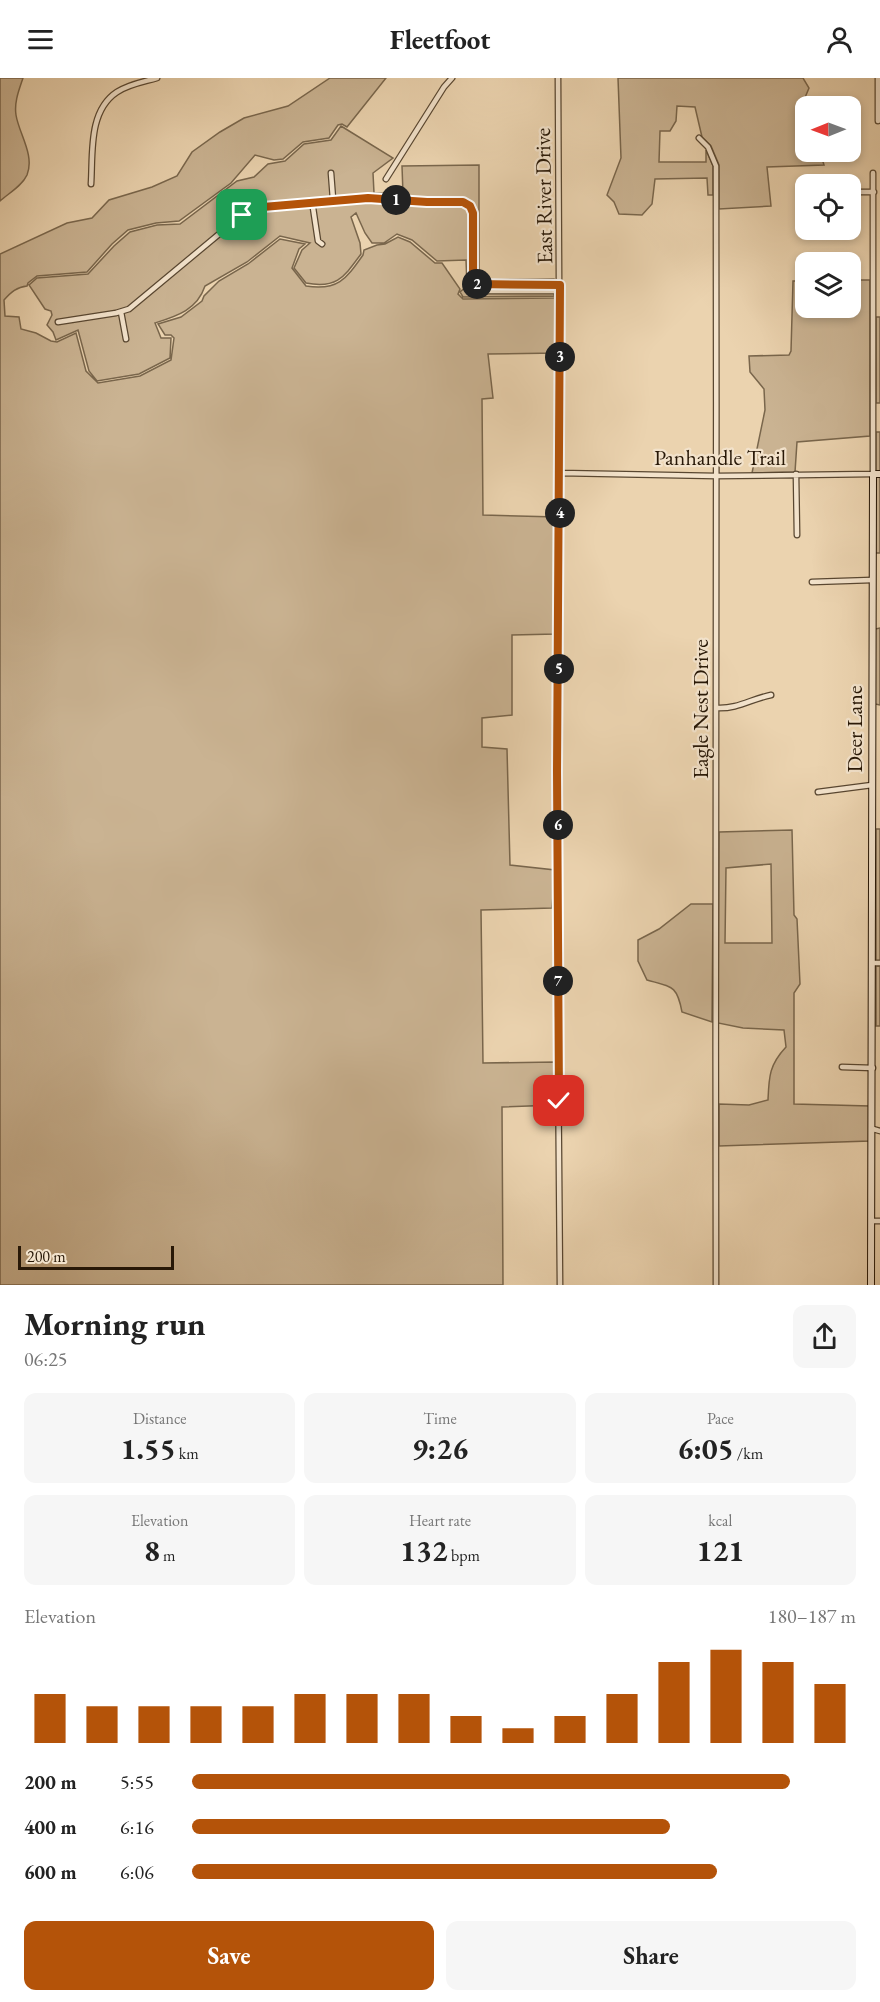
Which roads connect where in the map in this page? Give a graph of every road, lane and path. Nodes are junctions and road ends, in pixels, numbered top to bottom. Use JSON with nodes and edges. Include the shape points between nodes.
{"nodes":[{"id":1,"x":157,"y":78,"type":"edge"},
{"id":2,"x":452,"y":78,"type":"edge"},
{"id":3,"x":558,"y":78,"type":"edge"},
{"id":4,"x":878,"y":78,"type":"edge"},
{"id":5,"x":878,"y":121,"type":"dead end"},
{"id":6,"x":699,"y":138,"type":"dead end"},
{"id":7,"x":331,"y":173,"type":"dead end"},
{"id":8,"x":873,"y":173,"type":"dead end"},
{"id":9,"x":386,"y":179,"type":"dead end"},
{"id":10,"x":873,"y":182,"type":"junction"},
{"id":11,"x":880,"y":183,"type":"edge"},
{"id":12,"x":91,"y":184,"type":"dead end"},
{"id":13,"x":861,"y":192,"type":"edge"},
{"id":14,"x":873,"y":192,"type":"junction"},
{"id":15,"x":333,"y":200,"type":"junction"},
{"id":16,"x":312,"y":201,"type":"junction"},
{"id":17,"x":322,"y":244,"type":"dead end"},
{"id":18,"x":873,"y":257,"type":"junction"},
{"id":19,"x":880,"y":257,"type":"edge"},
{"id":20,"x":560,"y":288,"type":"junction"},
{"id":21,"x":121,"y":312,"type":"junction"},
{"id":22,"x":58,"y":322,"type":"dead end"},
{"id":23,"x":126,"y":339,"type":"dead end"},
{"id":24,"x":560,"y":473,"type":"junction"},
{"id":25,"x":796,"y":474,"type":"junction"},
{"id":26,"x":876,"y":474,"type":"edge"},
{"id":27,"x":716,"y":476,"type":"junction"},
{"id":28,"x":797,"y":535,"type":"dead end"},
{"id":29,"x":872,"y":580,"type":"junction"},
{"id":30,"x":812,"y":582,"type":"dead end"},
{"id":31,"x":771,"y":695,"type":"dead end"},
{"id":32,"x":717,"y":708,"type":"junction"},
{"id":33,"x":872,"y":785,"type":"junction"},
{"id":34,"x":818,"y":792,"type":"dead end"},
{"id":35,"x":876,"y":963,"type":"edge"},
{"id":36,"x":842,"y":1067,"type":"dead end"},
{"id":37,"x":873,"y":1068,"type":"junction"},
{"id":38,"x":876,"y":1130,"type":"edge"},
{"id":39,"x":872,"y":1221,"type":"junction"},
{"id":40,"x":880,"y":1221,"type":"edge"},
{"id":41,"x":560,"y":1285,"type":"edge"},
{"id":42,"x":716,"y":1285,"type":"edge"},
{"id":43,"x":871,"y":1285,"type":"edge"}],
"edges":[{"from":1,"to":12,"type":"street","via":[[129,86],[105,103],[95,132]]},
{"from":2,"to":9,"type":"street"},
{"from":3,"to":20,"type":"street","name":"East River Drive"},
{"from":4,"to":5,"type":"street"},
{"from":6,"to":27,"type":"street","name":"Eagle Nest Drive","via":[[708,147],[716,166]]},
{"from":7,"to":15,"type":"street"},
{"from":8,"to":10,"type":"street","name":"Deer Lane"},
{"from":10,"to":11,"type":"street"},
{"from":10,"to":14,"type":"street","name":"Deer Lane"},
{"from":13,"to":14,"type":"street"},
{"from":14,"to":18,"type":"street","name":"Deer Lane"},
{"from":15,"to":16,"type":"street"},
{"from":15,"to":20,"type":"street","via":[[467,203],[473,213],[474,288]]},
{"from":16,"to":17,"type":"street","via":[[316,234]]},
{"from":16,"to":21,"type":"street","via":[[263,207],[242,215],[137,304]]},
{"from":18,"to":19,"type":"street"},
{"from":18,"to":26,"type":"street","name":"Deer Lane"},
{"from":20,"to":24,"type":"street","name":"East River Drive"},
{"from":21,"to":22,"type":"street"},
{"from":21,"to":23,"type":"street"},
{"from":24,"to":27,"type":"street","name":"Panhandle Trail"},
{"from":24,"to":41,"type":"street","name":"East River Drive"},
{"from":25,"to":26,"type":"street","name":"Panhandle Trail"},
{"from":25,"to":27,"type":"street","name":"Panhandle Trail"},
{"from":25,"to":28,"type":"street"},
{"from":26,"to":29,"type":"street","name":"Deer Lane"},
{"from":27,"to":32,"type":"street","name":"Eagle Nest Drive"},
{"from":29,"to":30,"type":"street"},
{"from":29,"to":33,"type":"street","name":"Deer Lane"},
{"from":31,"to":32,"type":"street","via":[[738,707]]},
{"from":32,"to":42,"type":"street","name":"Eagle Nest Drive"},
{"from":33,"to":34,"type":"street"},
{"from":33,"to":35,"type":"street","name":"Deer Lane"},
{"from":35,"to":37,"type":"street","name":"Deer Lane"},
{"from":36,"to":37,"type":"street"},
{"from":37,"to":38,"type":"street","name":"Deer Lane"},
{"from":38,"to":39,"type":"street","name":"Deer Lane"},
{"from":39,"to":40,"type":"street"},
{"from":39,"to":43,"type":"street","name":"Deer Lane"}]}
